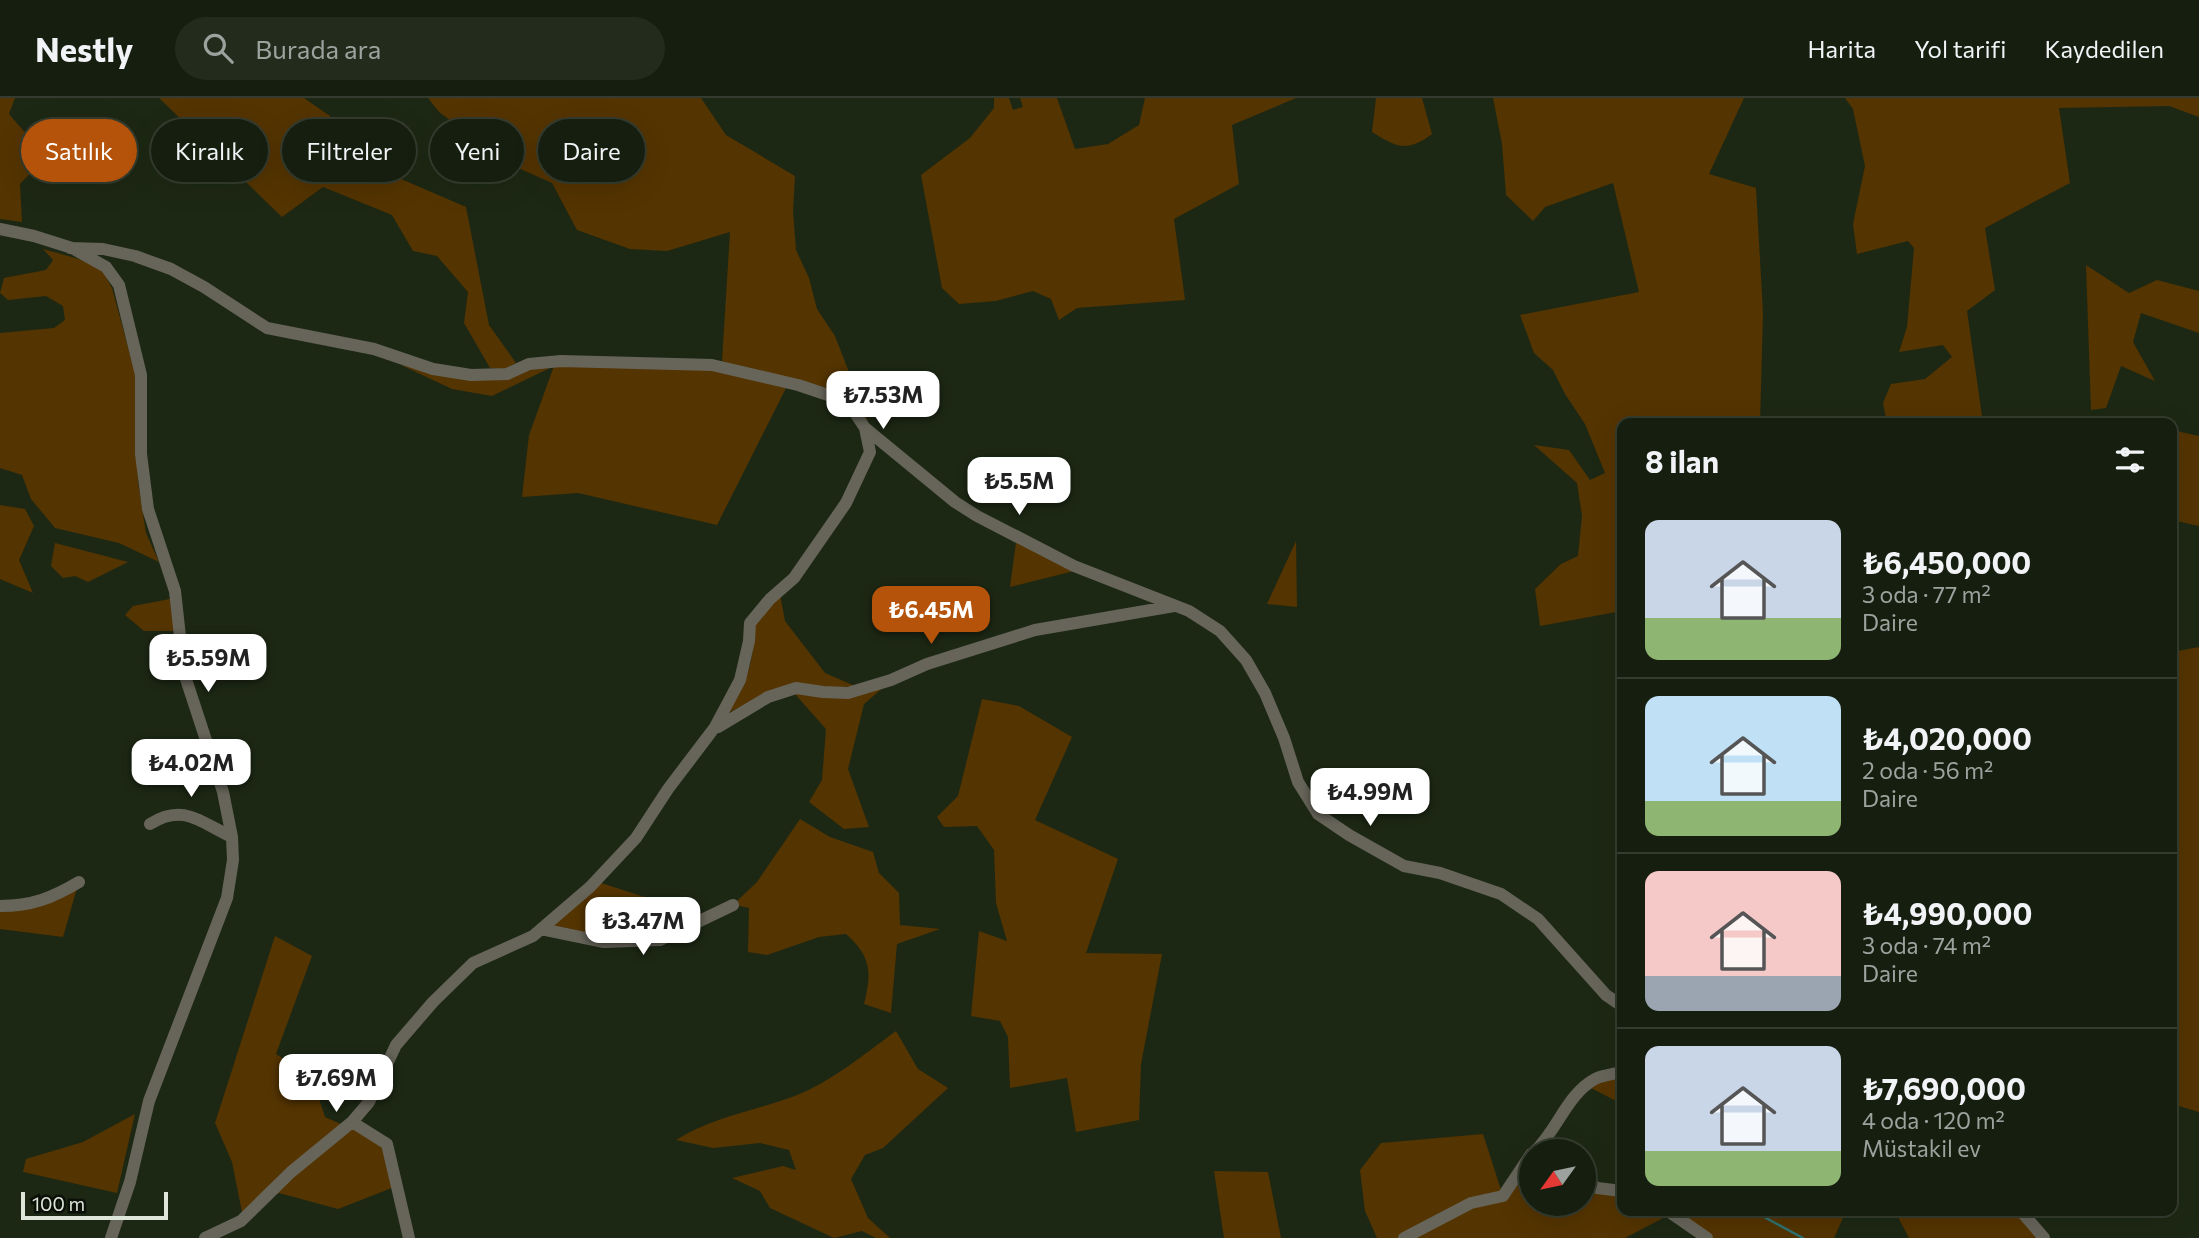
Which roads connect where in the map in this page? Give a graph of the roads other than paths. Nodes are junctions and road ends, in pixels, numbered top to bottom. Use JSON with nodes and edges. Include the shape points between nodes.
{"nodes":[{"id":1,"x":0,"y":229,"type":"edge"},
{"id":2,"x":70,"y":248,"type":"junction"},
{"id":3,"x":865,"y":428,"type":"junction"},
{"id":4,"x":1174,"y":606,"type":"junction"},
{"id":5,"x":712,"y":731,"type":"junction"},
{"id":6,"x":150,"y":824,"type":"dead end"},
{"id":7,"x":232,"y":837,"type":"junction"},
{"id":8,"x":79,"y":881,"type":"dead end"},
{"id":9,"x":733,"y":905,"type":"dead end"},
{"id":10,"x":0,"y":906,"type":"edge"},
{"id":11,"x":541,"y":929,"type":"junction"},
{"id":12,"x":1617,"y":1003,"type":"edge"},
{"id":13,"x":1617,"y":1073,"type":"edge"},
{"id":14,"x":352,"y":1122,"type":"junction"},
{"id":15,"x":1545,"y":1139,"type":"edge"},
{"id":16,"x":1519,"y":1175,"type":"edge"},
{"id":17,"x":1596,"y":1187,"type":"edge"},
{"id":18,"x":1617,"y":1190,"type":"edge"},
{"id":19,"x":1675,"y":1216,"type":"edge"},
{"id":20,"x":2025,"y":1216,"type":"edge"},
{"id":21,"x":111,"y":1238,"type":"edge"},
{"id":22,"x":205,"y":1238,"type":"edge"},
{"id":23,"x":409,"y":1238,"type":"edge"},
{"id":24,"x":1404,"y":1238,"type":"edge"},
{"id":25,"x":1707,"y":1238,"type":"edge"},
{"id":26,"x":2044,"y":1238,"type":"edge"}],
"edges":[{"from":1,"to":2,"type":"street"},
{"from":2,"to":3,"type":"street","via":[[103,249],[171,269],[267,328],[374,349],[433,369],[471,375],[507,374],[529,364],[561,361],[712,365],[831,396],[856,412]]},
{"from":2,"to":7,"type":"street","via":[[106,267],[118,285],[141,375],[141,454],[148,509],[175,591],[184,673],[223,792]]},
{"from":3,"to":4,"type":"street","via":[[977,516],[1074,566]]},
{"from":3,"to":5,"type":"street","via":[[870,452],[863,471],[824,538],[794,578],[750,622],[740,680]]},
{"from":4,"to":5,"type":"street","via":[[1035,630],[848,692],[796,688],[768,697]]},
{"from":4,"to":12,"type":"street","via":[[1220,631],[1245,660],[1265,693],[1298,782],[1318,814],[1404,866],[1501,894],[1538,919]]},
{"from":5,"to":11,"type":"street","via":[[636,838],[590,887]]},
{"from":6,"to":7,"type":"street","via":[[162,816],[181,813]]},
{"from":7,"to":21,"type":"street","via":[[227,898],[149,1101]]},
{"from":8,"to":10,"type":"street","via":[[53,898],[25,906]]},
{"from":9,"to":11,"type":"street","via":[[660,940],[604,942]]},
{"from":11,"to":14,"type":"street","via":[[473,963],[433,1002],[396,1045],[369,1102]]},
{"from":13,"to":15,"type":"street","via":[[1595,1079],[1574,1098]]},
{"from":14,"to":22,"type":"street","via":[[241,1221]]},
{"from":14,"to":23,"type":"street","via":[[387,1144]]},
{"from":16,"to":24,"type":"street","via":[[1503,1196],[1471,1203]]},
{"from":17,"to":18,"type":"street"},
{"from":19,"to":25,"type":"street"},
{"from":20,"to":26,"type":"street"}]}
